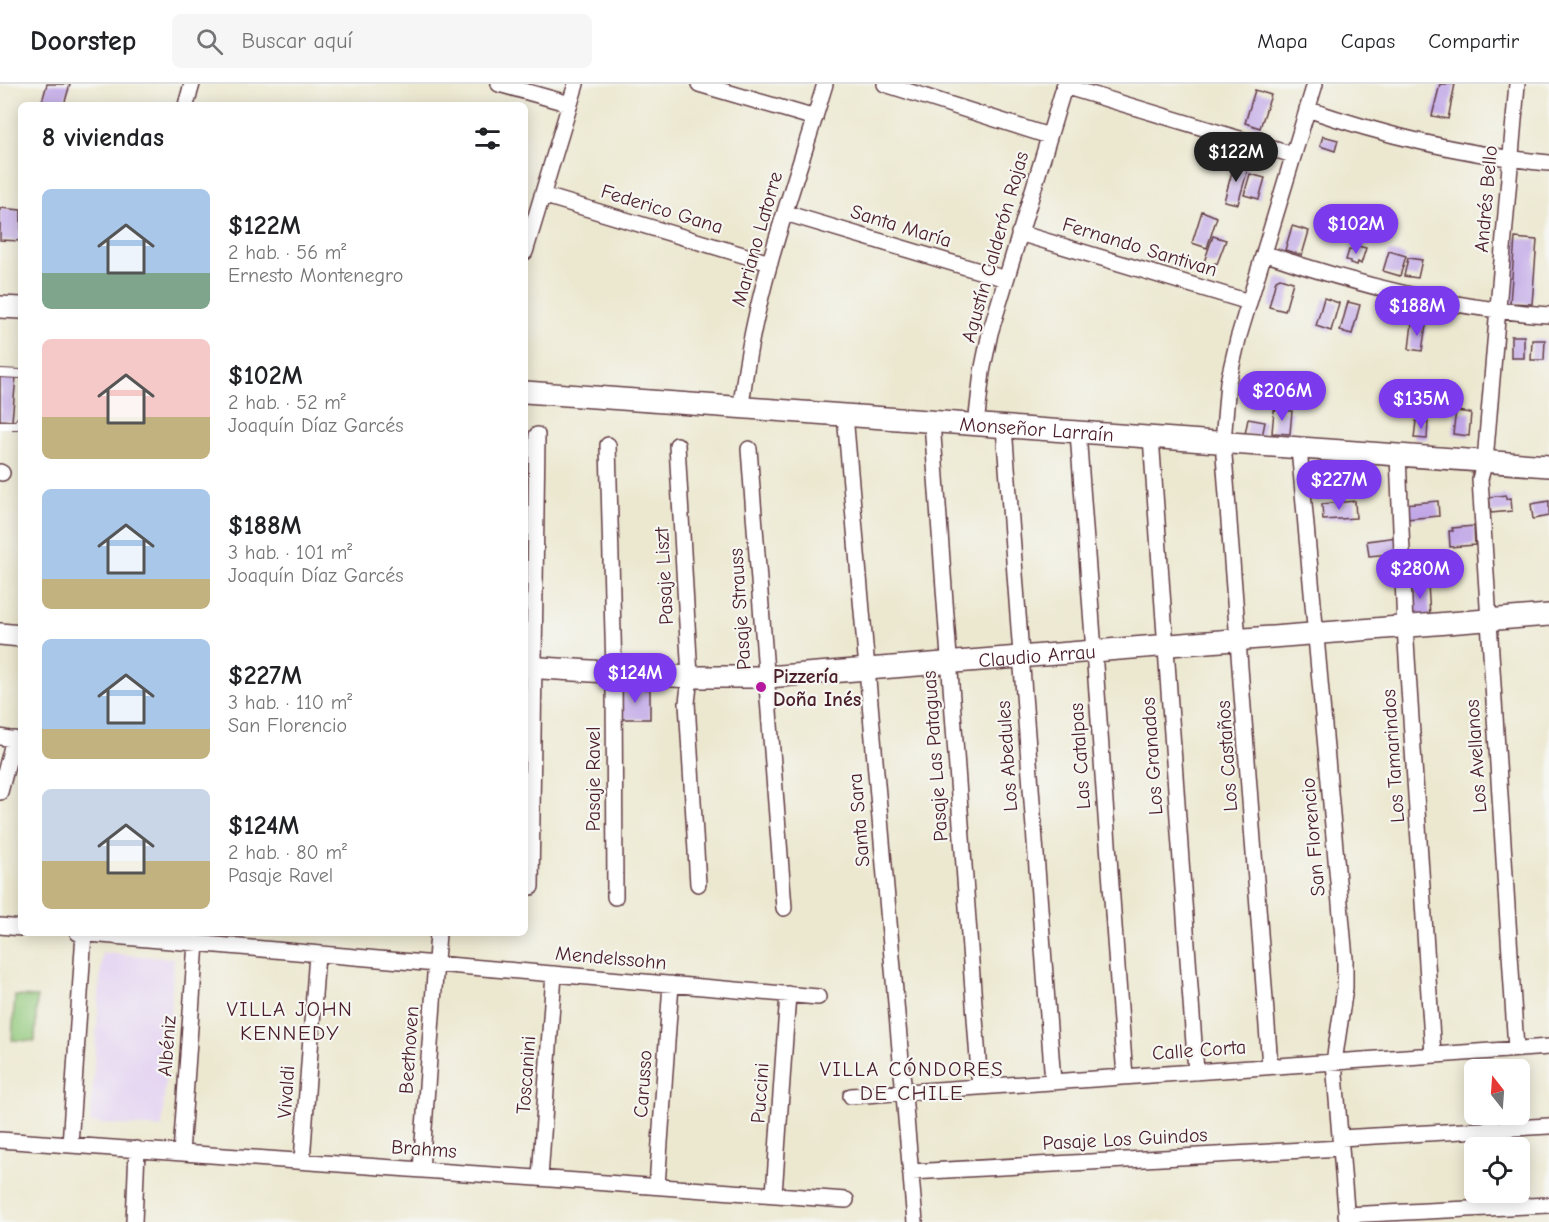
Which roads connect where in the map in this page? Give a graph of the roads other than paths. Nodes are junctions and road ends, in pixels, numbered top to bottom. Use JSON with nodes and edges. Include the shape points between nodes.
{"nodes":[{"id":1,"x":192,"y":84,"type":"edge"},
{"id":2,"x":499,"y":84,"type":"edge"},
{"id":3,"x":576,"y":84,"type":"edge"},
{"id":4,"x":699,"y":84,"type":"edge"},
{"id":5,"x":825,"y":84,"type":"edge"},
{"id":6,"x":885,"y":84,"type":"edge"},
{"id":7,"x":1315,"y":84,"type":"edge"},
{"id":8,"x":1517,"y":84,"type":"edge"},
{"id":9,"x":1064,"y":85,"type":"edge"},
{"id":10,"x":187,"y":102,"type":"edge"},
{"id":11,"x":570,"y":104,"type":"junction"},
{"id":12,"x":1307,"y":109,"type":"junction"},
{"id":13,"x":815,"y":118,"type":"junction"},
{"id":14,"x":1049,"y":136,"type":"junction"},
{"id":15,"x":1293,"y":155,"type":"junction"},
{"id":16,"x":1511,"y":159,"type":"junction"},
{"id":17,"x":1549,"y":163,"type":"edge"},
{"id":18,"x":542,"y":195,"type":"junction"},
{"id":19,"x":785,"y":213,"type":"junction"},
{"id":20,"x":1019,"y":234,"type":"junction"},
{"id":21,"x":528,"y":242,"type":"edge"},
{"id":22,"x":1264,"y":254,"type":"junction"},
{"id":23,"x":770,"y":263,"type":"junction"},
{"id":24,"x":1006,"y":279,"type":"junction"},
{"id":25,"x":1249,"y":302,"type":"junction"},
{"id":26,"x":0,"y":307,"type":"edge"},
{"id":27,"x":18,"y":308,"type":"edge"},
{"id":28,"x":1498,"y":311,"type":"junction"},
{"id":29,"x":1549,"y":315,"type":"edge"},
{"id":30,"x":0,"y":373,"type":"edge"},
{"id":31,"x":18,"y":374,"type":"edge"},
{"id":32,"x":528,"y":392,"type":"edge"},
{"id":33,"x":741,"y":408,"type":"junction"},
{"id":34,"x":845,"y":415,"type":"junction"},
{"id":35,"x":932,"y":422,"type":"junction"},
{"id":36,"x":18,"y":424,"type":"edge"},
{"id":37,"x":0,"y":425,"type":"edge"},
{"id":38,"x":976,"y":425,"type":"junction"},
{"id":39,"x":1004,"y":427,"type":"junction"},
{"id":40,"x":1078,"y":432,"type":"junction"},
{"id":41,"x":537,"y":435,"type":"dead end"},
{"id":42,"x":1151,"y":437,"type":"junction"},
{"id":43,"x":1223,"y":442,"type":"junction"},
{"id":44,"x":608,"y":445,"type":"dead end"},
{"id":45,"x":677,"y":445,"type":"dead end"},
{"id":46,"x":1299,"y":448,"type":"junction"},
{"id":47,"x":749,"y":450,"type":"dead end"},
{"id":48,"x":1398,"y":455,"type":"junction"},
{"id":49,"x":1485,"y":460,"type":"junction"},
{"id":50,"x":1549,"y":466,"type":"edge"},
{"id":51,"x":1549,"y":615,"type":"edge"},
{"id":52,"x":1489,"y":620,"type":"junction"},
{"id":53,"x":1405,"y":627,"type":"junction"},
{"id":54,"x":0,"y":634,"type":"edge"},
{"id":55,"x":1316,"y":634,"type":"junction"},
{"id":56,"x":18,"y":636,"type":"edge"},
{"id":57,"x":1239,"y":640,"type":"junction"},
{"id":58,"x":1165,"y":646,"type":"junction"},
{"id":59,"x":1094,"y":651,"type":"junction"},
{"id":60,"x":1020,"y":657,"type":"junction"},
{"id":61,"x":949,"y":663,"type":"junction"},
{"id":62,"x":529,"y":667,"type":"edge"},
{"id":63,"x":867,"y":669,"type":"junction"},
{"id":64,"x":614,"y":672,"type":"junction"},
{"id":65,"x":690,"y":677,"type":"junction"},
{"id":66,"x":767,"y":677,"type":"junction"},
{"id":67,"x":12,"y":739,"type":"edge"},
{"id":68,"x":0,"y":792,"type":"edge"},
{"id":69,"x":698,"y":884,"type":"dead end"},
{"id":70,"x":531,"y":887,"type":"dead end"},
{"id":71,"x":615,"y":897,"type":"dead end"},
{"id":72,"x":784,"y":908,"type":"dead end"},
{"id":73,"x":0,"y":926,"type":"edge"},
{"id":74,"x":18,"y":928,"type":"edge"},
{"id":75,"x":84,"y":936,"type":"edge"},
{"id":76,"x":118,"y":936,"type":"edge"},
{"id":77,"x":438,"y":936,"type":"edge"},
{"id":78,"x":196,"y":943,"type":"junction"},
{"id":79,"x":317,"y":954,"type":"junction"},
{"id":80,"x":436,"y":964,"type":"junction"},
{"id":81,"x":554,"y":974,"type":"junction"},
{"id":82,"x":671,"y":984,"type":"junction"},
{"id":83,"x":788,"y":994,"type":"junction"},
{"id":84,"x":818,"y":997,"type":"dead end"},
{"id":85,"x":1549,"y":1047,"type":"edge"},
{"id":86,"x":1516,"y":1049,"type":"junction"},
{"id":87,"x":1433,"y":1055,"type":"junction"},
{"id":88,"x":1334,"y":1062,"type":"junction"},
{"id":89,"x":1270,"y":1066,"type":"junction"},
{"id":90,"x":1196,"y":1071,"type":"junction"},
{"id":91,"x":1125,"y":1077,"type":"junction"},
{"id":92,"x":1053,"y":1082,"type":"junction"},
{"id":93,"x":980,"y":1087,"type":"junction"},
{"id":94,"x":904,"y":1092,"type":"junction"},
{"id":95,"x":851,"y":1096,"type":"dead end"},
{"id":96,"x":1549,"y":1126,"type":"edge"},
{"id":97,"x":0,"y":1140,"type":"edge"},
{"id":98,"x":1341,"y":1143,"type":"junction"},
{"id":99,"x":70,"y":1145,"type":"junction"},
{"id":100,"x":137,"y":1149,"type":"junction"},
{"id":101,"x":181,"y":1153,"type":"junction"},
{"id":102,"x":302,"y":1161,"type":"junction"},
{"id":103,"x":421,"y":1170,"type":"junction"},
{"id":104,"x":911,"y":1172,"type":"junction"},
{"id":105,"x":540,"y":1178,"type":"junction"},
{"id":106,"x":657,"y":1186,"type":"junction"},
{"id":107,"x":774,"y":1194,"type":"junction"},
{"id":108,"x":846,"y":1200,"type":"dead end"},
{"id":109,"x":1549,"y":1205,"type":"edge"},
{"id":110,"x":1347,"y":1219,"type":"edge"},
{"id":111,"x":134,"y":1222,"type":"edge"},
{"id":112,"x":915,"y":1222,"type":"edge"}],
"edges":[{"from":1,"to":10,"type":"street"},
{"from":2,"to":11,"type":"street"},
{"from":3,"to":11,"type":"street"},
{"from":4,"to":13,"type":"street"},
{"from":5,"to":13,"type":"street","name":"Mariano Latorre"},
{"from":6,"to":14,"type":"street"},
{"from":7,"to":12,"type":"street","name":"Los Castaños"},
{"from":8,"to":16,"type":"street","name":"Andrés Bello"},
{"from":9,"to":14,"type":"street","name":"Agustín Calderón Rojas"},
{"from":9,"to":15,"type":"street"},
{"from":11,"to":18,"type":"street"},
{"from":12,"to":15,"type":"street","name":"Los Castaños"},
{"from":12,"to":16,"type":"street","via":[[1398,137]]},
{"from":13,"to":19,"type":"street","name":"Mariano Latorre"},
{"from":14,"to":20,"type":"street","name":"Agustín Calderón Rojas"},
{"from":15,"to":22,"type":"street","name":"Los Castaños"},
{"from":16,"to":17,"type":"street"},
{"from":16,"to":28,"type":"street","name":"Andrés Bello"},
{"from":18,"to":21,"type":"street"},
{"from":18,"to":23,"type":"street","name":"Federico Gana"},
{"from":19,"to":23,"type":"street","name":"Mariano Latorre"},
{"from":19,"to":24,"type":"street","name":"Santa María"},
{"from":20,"to":24,"type":"street","name":"Agustín Calderón Rojas"},
{"from":20,"to":25,"type":"street","name":"Fernando Santivan"},
{"from":22,"to":25,"type":"street","name":"Los Castaños"},
{"from":22,"to":28,"type":"street","via":[[1378,288]]},
{"from":23,"to":33,"type":"street","name":"Mariano Latorre","via":[[752,331]]},
{"from":24,"to":38,"type":"street","name":"Agustín Calderón Rojas","via":[[984,362]]},
{"from":25,"to":43,"type":"street","name":"Los Castaños","via":[[1228,382]]},
{"from":26,"to":27,"type":"street"},
{"from":28,"to":29,"type":"street"},
{"from":28,"to":49,"type":"street","name":"Andrés Bello"},
{"from":30,"to":31,"type":"lane"},
{"from":32,"to":33,"type":"street","name":"Monseñor Larraín"},
{"from":33,"to":34,"type":"street","name":"Monseñor Larraín"},
{"from":34,"to":35,"type":"street","name":"Monseñor Larraín"},
{"from":34,"to":63,"type":"street","name":"Santa Sara"},
{"from":35,"to":38,"type":"street","name":"Monseñor Larraín"},
{"from":35,"to":61,"type":"street","name":"Pasaje Las Pataguas"},
{"from":36,"to":37,"type":"lane"},
{"from":38,"to":39,"type":"street","name":"Monseñor Larraín"},
{"from":39,"to":40,"type":"street","name":"Monseñor Larraín"},
{"from":39,"to":60,"type":"street","name":"Los Abedules"},
{"from":40,"to":42,"type":"street","name":"Monseñor Larraín"},
{"from":40,"to":59,"type":"street","name":"Las Catalpas"},
{"from":41,"to":62,"type":"street"},
{"from":42,"to":43,"type":"street","name":"Monseñor Larraín"},
{"from":42,"to":58,"type":"street","name":"Los Granados"},
{"from":43,"to":46,"type":"street","name":"Monseñor Larraín"},
{"from":43,"to":57,"type":"street","name":"Los Castaños"},
{"from":44,"to":64,"type":"street","name":"Pasaje Ravel"},
{"from":45,"to":65,"type":"street","name":"Pasaje Liszt"},
{"from":46,"to":48,"type":"street","name":"Monseñor Larraín"},
{"from":46,"to":55,"type":"street","name":"San Florencio"},
{"from":47,"to":66,"type":"street","name":"Pasaje Strauss"},
{"from":48,"to":49,"type":"street","name":"Monseñor Larraín"},
{"from":48,"to":53,"type":"street","name":"Los Tamarindos"},
{"from":49,"to":50,"type":"street","name":"Monseñor Larraín"},
{"from":49,"to":52,"type":"street","name":"Los Avellanos","via":[[1480,479]]},
{"from":51,"to":52,"type":"street","name":"Claudio Arrau"},
{"from":52,"to":53,"type":"street","name":"Claudio Arrau"},
{"from":52,"to":86,"type":"street","name":"Los Avellanos"},
{"from":53,"to":55,"type":"street","name":"Claudio Arrau"},
{"from":53,"to":87,"type":"street","name":"Los Tamarindos"},
{"from":54,"to":56,"type":"street"},
{"from":55,"to":57,"type":"street","name":"Claudio Arrau"},
{"from":55,"to":88,"type":"street","name":"San Florencio","via":[[1345,959],[1345,988]]},
{"from":57,"to":58,"type":"street","name":"Claudio Arrau"},
{"from":57,"to":89,"type":"street","name":"Los Castaños"},
{"from":58,"to":59,"type":"street","name":"Claudio Arrau"},
{"from":58,"to":90,"type":"street","name":"Los Granados"},
{"from":59,"to":60,"type":"street","name":"Claudio Arrau"},
{"from":59,"to":91,"type":"street","name":"Las Catalpas"},
{"from":60,"to":61,"type":"street","name":"Claudio Arrau"},
{"from":60,"to":92,"type":"street","name":"Los Abedules"},
{"from":61,"to":63,"type":"street","name":"Claudio Arrau"},
{"from":61,"to":93,"type":"street","name":"Pasaje Las Pataguas"},
{"from":62,"to":64,"type":"street","name":"Claudio Arrau"},
{"from":62,"to":70,"type":"street"},
{"from":63,"to":66,"type":"street","name":"Claudio Arrau"},
{"from":63,"to":94,"type":"street","name":"Santa Sara"},
{"from":64,"to":65,"type":"street","name":"Claudio Arrau"},
{"from":64,"to":71,"type":"street","name":"Pasaje Ravel"},
{"from":65,"to":66,"type":"street","name":"Claudio Arrau"},
{"from":65,"to":69,"type":"street","name":"Pasaje Liszt","via":[[687,703]]},
{"from":66,"to":72,"type":"street","name":"Pasaje Strauss"},
{"from":67,"to":68,"type":"street"},
{"from":73,"to":74,"type":"street"},
{"from":75,"to":99,"type":"street"},
{"from":76,"to":78,"type":"street","name":"Mendelssohn"},
{"from":77,"to":80,"type":"street","name":"Beethoven"},
{"from":78,"to":79,"type":"street","name":"Mendelssohn"},
{"from":78,"to":101,"type":"street","name":"Albéniz"},
{"from":79,"to":80,"type":"street","name":"Mendelssohn"},
{"from":79,"to":102,"type":"street","name":"Vivaldi"},
{"from":80,"to":81,"type":"street","name":"Mendelssohn"},
{"from":80,"to":103,"type":"street","name":"Beethoven"},
{"from":81,"to":82,"type":"street","name":"Mendelssohn"},
{"from":81,"to":105,"type":"street","name":"Toscanini"},
{"from":82,"to":83,"type":"street","name":"Mendelssohn"},
{"from":82,"to":106,"type":"street","name":"Carusso"},
{"from":83,"to":84,"type":"street","name":"Mendelssohn"},
{"from":83,"to":107,"type":"street","name":"Puccini"},
{"from":85,"to":86,"type":"street","name":"Calle Corta"},
{"from":86,"to":87,"type":"street","name":"Calle Corta"},
{"from":87,"to":88,"type":"street","name":"Calle Corta"},
{"from":88,"to":89,"type":"street","name":"Calle Corta"},
{"from":88,"to":98,"type":"street","name":"San Florencio"},
{"from":89,"to":90,"type":"street","name":"Calle Corta"},
{"from":90,"to":91,"type":"street","name":"Calle Corta"},
{"from":91,"to":92,"type":"street","name":"Calle Corta"},
{"from":92,"to":93,"type":"street","name":"Calle Corta"},
{"from":93,"to":94,"type":"street","name":"Calle Corta"},
{"from":94,"to":95,"type":"street","name":"Calle Corta"},
{"from":94,"to":104,"type":"street","name":"Santa Sara"},
{"from":96,"to":98,"type":"street","name":"Pasaje Los Guindos"},
{"from":97,"to":99,"type":"street","name":"Brahms"},
{"from":98,"to":104,"type":"street","name":"Pasaje Los Guindos"},
{"from":98,"to":110,"type":"street","name":"San Florencio"},
{"from":99,"to":100,"type":"street","name":"Brahms"},
{"from":100,"to":101,"type":"street","name":"Brahms"},
{"from":100,"to":111,"type":"street"},
{"from":101,"to":102,"type":"street","name":"Brahms"},
{"from":102,"to":103,"type":"street","name":"Brahms"},
{"from":103,"to":105,"type":"street","name":"Brahms"},
{"from":104,"to":112,"type":"street","name":"Santa Sara"},
{"from":105,"to":106,"type":"street","name":"Brahms"},
{"from":106,"to":107,"type":"street","name":"Brahms"},
{"from":107,"to":108,"type":"street","name":"Brahms"},
{"from":109,"to":110,"type":"street"}]}
